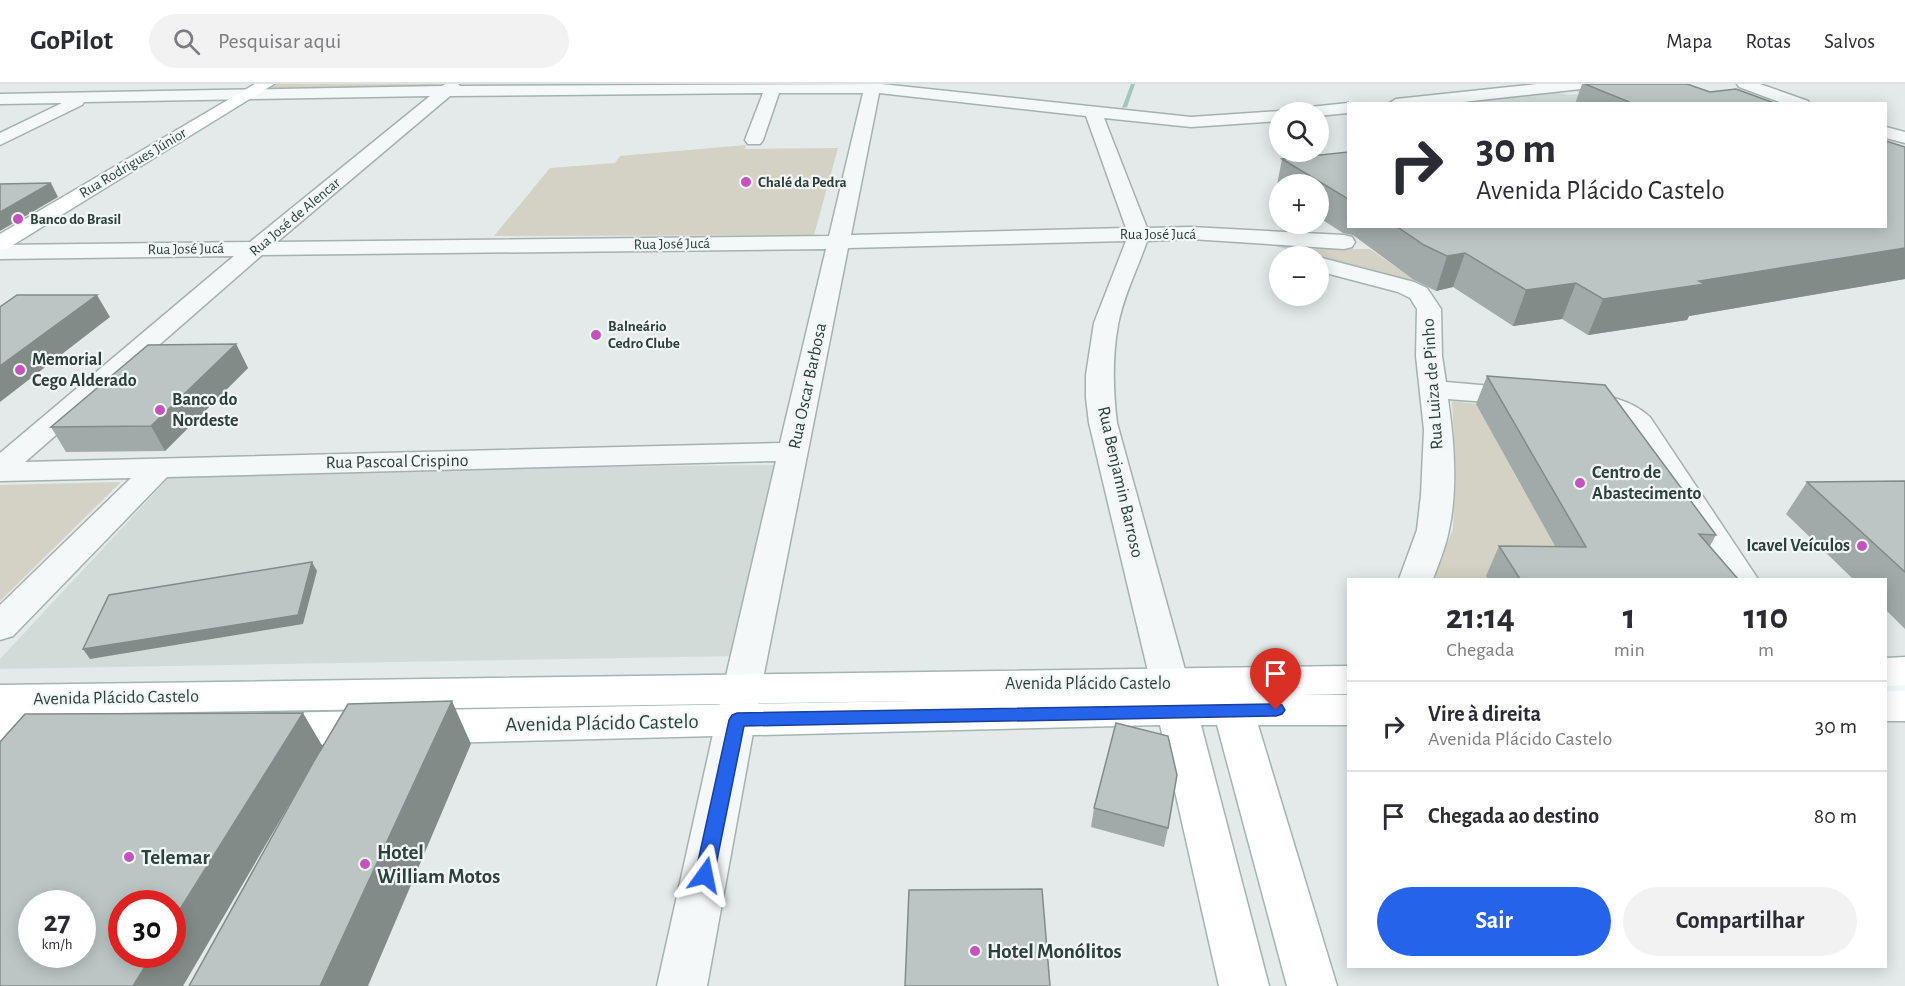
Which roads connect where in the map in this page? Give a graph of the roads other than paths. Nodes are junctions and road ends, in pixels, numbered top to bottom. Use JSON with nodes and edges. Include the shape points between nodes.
{"nodes":[{"id":1,"x":266,"y":84,"type":"edge"},
{"id":2,"x":1581,"y":84,"type":"edge"},
{"id":3,"x":1744,"y":84,"type":"edge"},
{"id":4,"x":873,"y":86,"type":"edge"},
{"id":5,"x":450,"y":88,"type":"edge"},
{"id":6,"x":773,"y":88,"type":"junction"},
{"id":7,"x":250,"y":94,"type":"junction"},
{"id":8,"x":84,"y":98,"type":"junction"},
{"id":9,"x":0,"y":99,"type":"edge"},
{"id":10,"x":1414,"y":102,"type":"edge"},
{"id":11,"x":1796,"y":102,"type":"edge"},
{"id":12,"x":1347,"y":108,"type":"edge"},
{"id":13,"x":1329,"y":110,"type":"edge"},
{"id":14,"x":1093,"y":112,"type":"junction"},
{"id":15,"x":1269,"y":117,"type":"edge"},
{"id":16,"x":1887,"y":132,"type":"edge"},
{"id":17,"x":1905,"y":138,"type":"edge"},
{"id":18,"x":0,"y":140,"type":"edge"},
{"id":19,"x":754,"y":140,"type":"dead end"},
{"id":20,"x":1191,"y":233,"type":"junction"},
{"id":21,"x":1139,"y":234,"type":"junction"},
{"id":22,"x":838,"y":242,"type":"junction"},
{"id":23,"x":1344,"y":242,"type":"dead end"},
{"id":24,"x":0,"y":243,"type":"edge"},
{"id":25,"x":257,"y":248,"type":"junction"},
{"id":26,"x":0,"y":252,"type":"edge"},
{"id":27,"x":1269,"y":252,"type":"edge"},
{"id":28,"x":1329,"y":267,"type":"edge"},
{"id":29,"x":1432,"y":389,"type":"junction"},
{"id":30,"x":794,"y":452,"type":"junction"},
{"id":31,"x":159,"y":468,"type":"junction"},
{"id":32,"x":0,"y":470,"type":"edge"},
{"id":33,"x":1416,"y":578,"type":"edge"},
{"id":34,"x":1740,"y":578,"type":"edge"},
{"id":35,"x":0,"y":627,"type":"edge"},
{"id":36,"x":1905,"y":671,"type":"edge"},
{"id":37,"x":1887,"y":672,"type":"edge"},
{"id":38,"x":1887,"y":686,"type":"edge"},
{"id":39,"x":1229,"y":696,"type":"junction"},
{"id":40,"x":1174,"y":697,"type":"junction"},
{"id":41,"x":0,"y":700,"type":"edge"},
{"id":42,"x":740,"y":704,"type":"junction"},
{"id":43,"x":1347,"y":704,"type":"edge"},
{"id":44,"x":1887,"y":706,"type":"edge"},
{"id":45,"x":1905,"y":706,"type":"edge"},
{"id":46,"x":367,"y":711,"type":"junction"},
{"id":47,"x":0,"y":730,"type":"edge"},
{"id":48,"x":334,"y":770,"type":"edge"},
{"id":49,"x":682,"y":986,"type":"edge"},
{"id":50,"x":1244,"y":986,"type":"edge"},
{"id":51,"x":1312,"y":986,"type":"edge"}],
"edges":[{"from":1,"to":7,"type":"main road","name":"Rua Rodrigues Júnior"},
{"from":2,"to":10,"type":"street"},
{"from":3,"to":11,"type":"street"},
{"from":4,"to":6,"type":"street"},
{"from":4,"to":14,"type":"street"},
{"from":4,"to":22,"type":"street","name":"Rua Oscar Barbosa"},
{"from":5,"to":6,"type":"street"},
{"from":5,"to":7,"type":"street"},
{"from":5,"to":25,"type":"street","name":"Rua José de Alencar"},
{"from":6,"to":19,"type":"street"},
{"from":7,"to":8,"type":"street"},
{"from":7,"to":24,"type":"main road","name":"Rua Rodrigues Júnior"},
{"from":8,"to":9,"type":"street"},
{"from":8,"to":18,"type":"street"},
{"from":12,"to":13,"type":"street"},
{"from":14,"to":15,"type":"street","via":[[1191,122]]},
{"from":14,"to":21,"type":"street"},
{"from":16,"to":17,"type":"street"},
{"from":20,"to":21,"type":"street","name":"Rua José Jucá"},
{"from":20,"to":23,"type":"street","name":"Rua José Jucá"},
{"from":20,"to":27,"type":"street"},
{"from":21,"to":22,"type":"street","name":"Rua José Jucá"},
{"from":21,"to":40,"type":"street","name":"Rua Benjamin Barroso","via":[[1106,323],[1100,398],[1103,423]]},
{"from":22,"to":25,"type":"street","name":"Rua José Jucá"},
{"from":22,"to":30,"type":"street","name":"Rua Oscar Barbosa"},
{"from":25,"to":26,"type":"street","name":"Rua José Jucá"},
{"from":25,"to":32,"type":"street","name":"Rua José de Alencar"},
{"from":28,"to":29,"type":"street","name":"Rua Luiza de Pinho","via":[[1419,293],[1429,309]]},
{"from":29,"to":33,"type":"street","name":"Rua Luiza de Pinho","via":[[1438,429],[1437,495],[1432,530]]},
{"from":29,"to":34,"type":"street","via":[[1605,403],[1631,414]]},
{"from":30,"to":31,"type":"street","name":"Rua Pascoal Crispino"},
{"from":30,"to":42,"type":"street","name":"Rua Oscar Barbosa"},
{"from":31,"to":32,"type":"street","name":"Rua Pascoal Crispino"},
{"from":31,"to":35,"type":"street"},
{"from":36,"to":37,"type":"main road"},
{"from":38,"to":45,"type":"street"},
{"from":39,"to":40,"type":"main road","name":"Avenida Plácido Castelo"},
{"from":39,"to":43,"type":"main road","name":"Avenida Plácido Castelo"},
{"from":39,"to":51,"type":"main road"},
{"from":40,"to":42,"type":"main road","name":"Avenida Plácido Castelo"},
{"from":40,"to":50,"type":"main road"},
{"from":41,"to":46,"type":"main road","name":"Avenida Plácido Castelo"},
{"from":42,"to":46,"type":"main road","name":"Avenida Plácido Castelo"},
{"from":42,"to":49,"type":"street","name":"Rua Oscar Barbosa"},
{"from":44,"to":45,"type":"main road"},
{"from":46,"to":47,"type":"main road","name":"Avenida Plácido Castelo"},
{"from":46,"to":48,"type":"street"}]}
